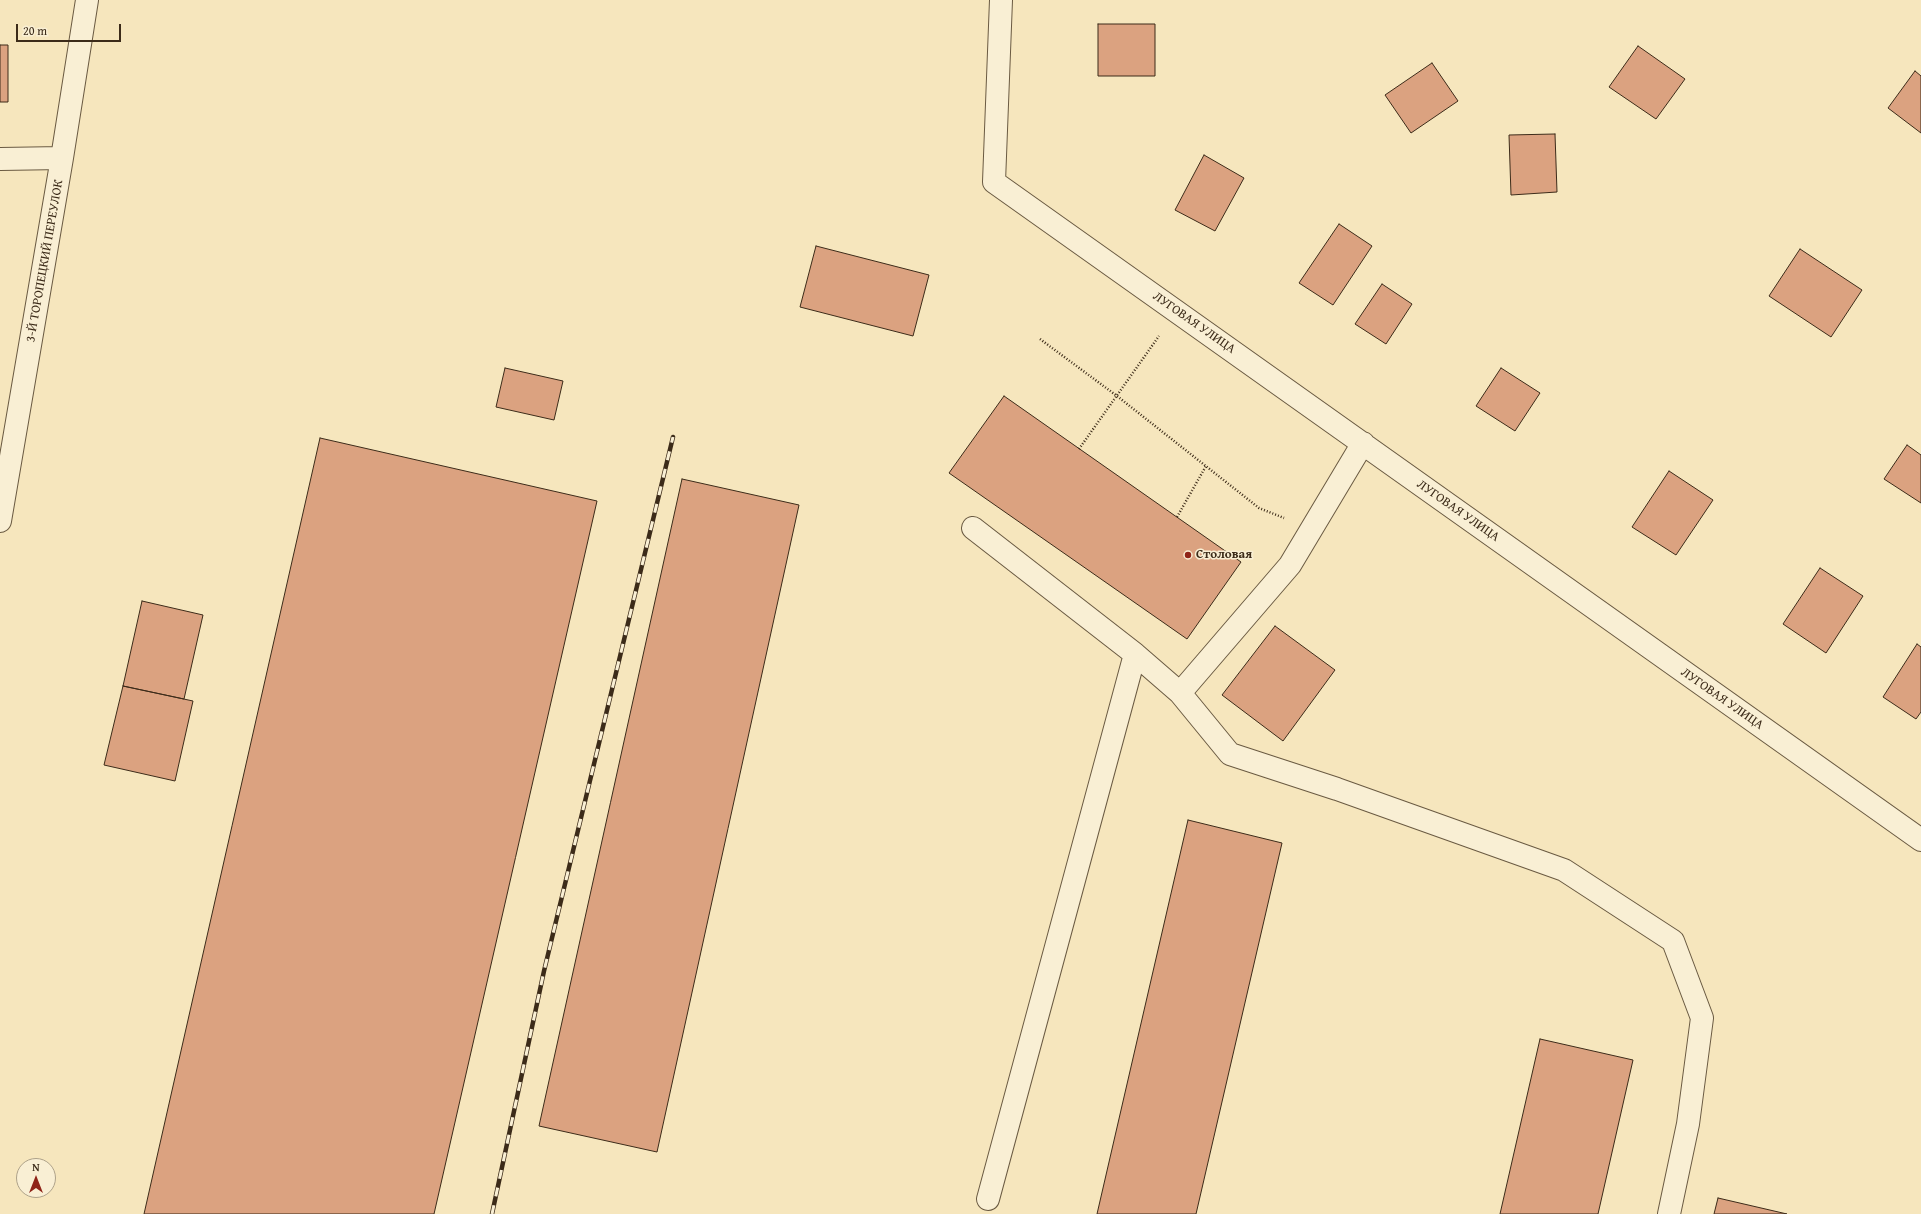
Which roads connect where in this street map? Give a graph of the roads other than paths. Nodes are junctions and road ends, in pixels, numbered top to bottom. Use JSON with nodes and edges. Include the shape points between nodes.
{"nodes":[{"id":1,"x":87,"y":0,"type":"edge"},
{"id":2,"x":1001,"y":0,"type":"edge"},
{"id":3,"x":62,"y":158,"type":"junction"},
{"id":4,"x":0,"y":159,"type":"edge"},
{"id":5,"x":1362,"y":443,"type":"junction"},
{"id":6,"x":0,"y":521,"type":"edge"},
{"id":7,"x":973,"y":528,"type":"dead end"},
{"id":8,"x":1135,"y":654,"type":"junction"},
{"id":9,"x":1180,"y":693,"type":"junction"},
{"id":10,"x":1921,"y":840,"type":"edge"},
{"id":11,"x":988,"y":1199,"type":"dead end"},
{"id":12,"x":1669,"y":1214,"type":"edge"}],
"edges":[{"from":1,"to":3,"type":"street","name":"3-Й ТОРОПЕЦКИЙ ПЕРЕУЛОК"},
{"from":2,"to":5,"type":"street","name":"ЛУГОВАЯ УЛИЦА","via":[[994,182]]},
{"from":3,"to":4,"type":"street"},
{"from":3,"to":6,"type":"street","name":"3-Й ТОРОПЕЦКИЙ ПЕРЕУЛОК"},
{"from":5,"to":9,"type":"street","via":[[1290,565]]},
{"from":5,"to":10,"type":"street","name":"ЛУГОВАЯ УЛИЦА"},
{"from":7,"to":8,"type":"street"},
{"from":8,"to":9,"type":"street"},
{"from":8,"to":11,"type":"street"},
{"from":9,"to":12,"type":"street","via":[[1230,754],[1337,789],[1564,870],[1673,941],[1702,1018],[1688,1124]]}]}
